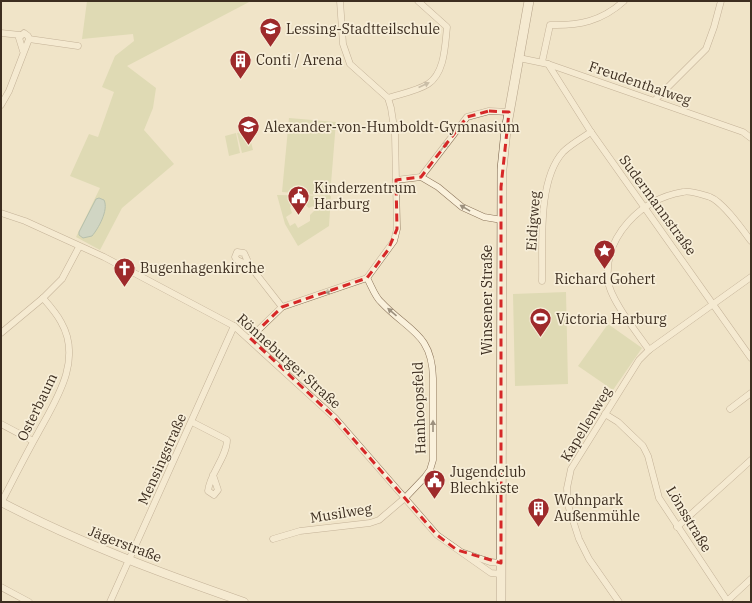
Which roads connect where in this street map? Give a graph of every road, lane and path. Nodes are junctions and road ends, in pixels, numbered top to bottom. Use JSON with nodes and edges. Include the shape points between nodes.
{"nodes":[{"id":1,"x":340,"y":1,"type":"edge"},
{"id":2,"x":418,"y":1,"type":"edge"},
{"id":3,"x":529,"y":1,"type":"edge"},
{"id":4,"x":624,"y":1,"type":"edge"},
{"id":5,"x":721,"y":1,"type":"edge"},
{"id":6,"x":427,"y":4,"type":"edge"},
{"id":7,"x":1,"y":33,"type":"edge"},
{"id":8,"x":20,"y":35,"type":"junction"},
{"id":9,"x":29,"y":39,"type":"junction"},
{"id":10,"x":78,"y":46,"type":"dead end"},
{"id":11,"x":23,"y":51,"type":"junction"},
{"id":12,"x":520,"y":58,"type":"junction"},
{"id":13,"x":545,"y":63,"type":"junction"},
{"id":14,"x":388,"y":98,"type":"junction"},
{"id":15,"x":655,"y":100,"type":"junction"},
{"id":16,"x":1,"y":105,"type":"edge"},
{"id":17,"x":509,"y":112,"type":"junction"},
{"id":18,"x":590,"y":132,"type":"junction"},
{"id":19,"x":751,"y":138,"type":"edge"},
{"id":20,"x":421,"y":177,"type":"junction"},
{"id":21,"x":396,"y":180,"type":"junction"},
{"id":22,"x":646,"y":208,"type":"junction"},
{"id":23,"x":1,"y":213,"type":"edge"},
{"id":24,"x":502,"y":220,"type":"junction"},
{"id":25,"x":751,"y":241,"type":"edge"},
{"id":26,"x":79,"y":247,"type":"junction"},
{"id":27,"x":250,"y":266,"type":"dead end"},
{"id":28,"x":751,"y":277,"type":"edge"},
{"id":29,"x":367,"y":278,"type":"junction"},
{"id":30,"x":542,"y":281,"type":"dead end"},
{"id":31,"x":43,"y":298,"type":"junction"},
{"id":32,"x":713,"y":304,"type":"junction"},
{"id":33,"x":282,"y":307,"type":"junction"},
{"id":34,"x":234,"y":326,"type":"junction"},
{"id":35,"x":1,"y":333,"type":"edge"},
{"id":36,"x":250,"y":338,"type":"junction"},
{"id":37,"x":649,"y":350,"type":"junction"},
{"id":38,"x":751,"y":358,"type":"edge"},
{"id":39,"x":751,"y":393,"type":"edge"},
{"id":40,"x":730,"y":409,"type":"dead end"},
{"id":41,"x":605,"y":414,"type":"junction"},
{"id":42,"x":192,"y":422,"type":"junction"},
{"id":43,"x":1,"y":424,"type":"edge"},
{"id":44,"x":33,"y":441,"type":"junction"},
{"id":45,"x":751,"y":460,"type":"edge"},
{"id":46,"x":213,"y":475,"type":"dead end"},
{"id":47,"x":406,"y":498,"type":"junction"},
{"id":48,"x":1,"y":502,"type":"edge"},
{"id":49,"x":677,"y":527,"type":"junction"},
{"id":50,"x":273,"y":539,"type":"dead end"},
{"id":51,"x":457,"y":550,"type":"junction"},
{"id":52,"x":130,"y":561,"type":"junction"},
{"id":53,"x":501,"y":563,"type":"junction"},
{"id":54,"x":500,"y":574,"type":"junction"},
{"id":55,"x":751,"y":579,"type":"edge"},
{"id":56,"x":1,"y":587,"type":"edge"},
{"id":57,"x":239,"y":601,"type":"edge"},
{"id":58,"x":29,"y":602,"type":"edge"},
{"id":59,"x":110,"y":602,"type":"edge"},
{"id":60,"x":501,"y":602,"type":"edge"},
{"id":61,"x":619,"y":602,"type":"edge"},
{"id":62,"x":727,"y":602,"type":"edge"}],
"edges":[{"from":1,"to":14,"type":"street","via":[[343,44],[350,64]]},
{"from":2,"to":6,"type":"street"},
{"from":3,"to":12,"type":"main road","name":"Winsener Straße"},
{"from":4,"to":13,"type":"street","via":[[614,10],[587,23],[570,26],[550,25]]},
{"from":5,"to":15,"type":"street","via":[[706,49]]},
{"from":14,"to":6,"type":"street","one_way":true,"via":[[427,85],[436,78],[447,27]]},
{"from":7,"to":8,"type":"street"},
{"from":8,"to":9,"type":"street","via":[[26,34]]},
{"from":8,"to":11,"type":"street","via":[[19,42]]},
{"from":9,"to":10,"type":"street"},
{"from":9,"to":11,"type":"street"},
{"from":11,"to":16,"type":"street","via":[[9,91]]},
{"from":12,"to":13,"type":"street","name":"Freudenthalweg"},
{"from":12,"to":17,"type":"main road","name":"Winsener Straße"},
{"from":13,"to":15,"type":"street","name":"Freudenthalweg"},
{"from":13,"to":18,"type":"street","name":"Sudermannstraße"},
{"from":14,"to":21,"type":"street","via":[[394,118]]},
{"from":15,"to":19,"type":"street","name":"Freudenthalweg","via":[[743,132]]},
{"from":20,"to":17,"type":"street","one_way":true,"via":[[467,117],[489,111]]},
{"from":17,"to":24,"type":"main road","name":"Winsener Straße","via":[[503,157]]},
{"from":18,"to":22,"type":"street","name":"Sudermannstraße"},
{"from":18,"to":30,"type":"street","name":"Eidigweg","via":[[564,152],[550,177],[545,195]]},
{"from":20,"to":21,"type":"street"},
{"from":24,"to":20,"type":"street","one_way":true,"via":[[476,214],[462,207]]},
{"from":21,"to":29,"type":"street","via":[[397,228],[394,241]]},
{"from":22,"to":25,"type":"street","via":[[660,199],[684,191],[711,197],[734,218]]},
{"from":22,"to":32,"type":"street","name":"Sudermannstraße"},
{"from":22,"to":37,"type":"street","via":[[628,221],[612,246],[608,281],[619,308]]},
{"from":23,"to":26,"type":"street","name":"Rönneburger Straße","via":[[25,221]]},
{"from":24,"to":53,"type":"main road","name":"Winsener Straße"},
{"from":26,"to":31,"type":"street","via":[[62,279]]},
{"from":26,"to":34,"type":"street","name":"Rönneburger Straße","via":[[147,278]]},
{"from":27,"to":33,"type":"street"},
{"from":28,"to":32,"type":"street","name":"Kapellenweg"},
{"from":29,"to":33,"type":"street","one_way":true},
{"from":47,"to":29,"type":"street","name":"Hanhoopsfeld","one_way":true,"via":[[426,477],[433,460],[433,367],[426,344],[379,301]]},
{"from":31,"to":35,"type":"street"},
{"from":31,"to":44,"type":"street","name":"Osterbaum","via":[[63,326],[68,358],[62,388]]},
{"from":32,"to":37,"type":"street","name":"Kapellenweg"},
{"from":32,"to":38,"type":"street","name":"Sudermannstraße"},
{"from":33,"to":36,"type":"street"},
{"from":34,"to":36,"type":"street","name":"Rönneburger Straße"},
{"from":34,"to":42,"type":"street","name":"Mensingstraße"},
{"from":36,"to":47,"type":"street","name":"Rönneburger Straße","via":[[336,418]]},
{"from":37,"to":41,"type":"street","name":"Kapellenweg","via":[[639,360]]},
{"from":39,"to":40,"type":"street"},
{"from":41,"to":49,"type":"street","name":"Lönsstraße","via":[[618,422],[643,446],[659,498]]},
{"from":41,"to":61,"type":"street","name":"Kapellenweg","via":[[571,470],[567,495],[571,519],[579,539],[589,559]]},
{"from":42,"to":46,"type":"street","via":[[227,440]]},
{"from":42,"to":52,"type":"street","name":"Mensingstraße"},
{"from":43,"to":44,"type":"street"},
{"from":44,"to":48,"type":"street","name":"Osterbaum"},
{"from":45,"to":49,"type":"street"},
{"from":47,"to":50,"type":"street","name":"Musilweg","via":[[375,522],[300,531]]},
{"from":47,"to":51,"type":"street","name":"Rönneburger Straße","via":[[437,535]]},
{"from":48,"to":52,"type":"street","name":"Jägerstraße","via":[[69,536]]},
{"from":49,"to":62,"type":"street","name":"Lönsstraße"},
{"from":51,"to":53,"type":"street","name":"Rönneburger Straße","via":[[490,562]]},
{"from":51,"to":54,"type":"street","name":"Rönneburger Straße","via":[[490,573]]},
{"from":52,"to":57,"type":"street","name":"Jägerstraße"},
{"from":52,"to":59,"type":"street","name":"Mensingstraße"},
{"from":53,"to":54,"type":"main road","name":"Winsener Straße"},
{"from":54,"to":60,"type":"main road","name":"Winsener Straße"},
{"from":55,"to":62,"type":"street"},
{"from":56,"to":58,"type":"street"}]}
